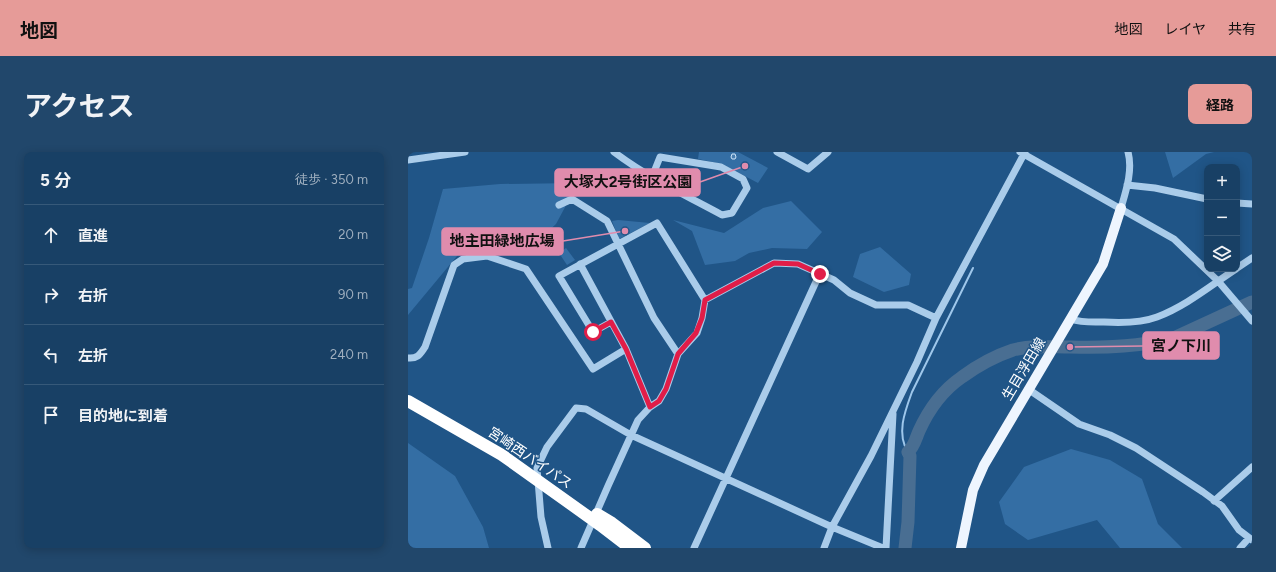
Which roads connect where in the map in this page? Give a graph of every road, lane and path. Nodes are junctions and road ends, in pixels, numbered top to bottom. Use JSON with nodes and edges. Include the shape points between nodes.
{"nodes":[{"id":1,"x":465,"y":152,"type":"edge"},
{"id":2,"x":614,"y":152,"type":"edge"},
{"id":3,"x":828,"y":152,"type":"edge"},
{"id":4,"x":1128,"y":152,"type":"edge"},
{"id":5,"x":780,"y":153,"type":"edge"},
{"id":6,"x":1023,"y":153,"type":"edge"},
{"id":7,"x":408,"y":160,"type":"edge"},
{"id":8,"x":652,"y":177,"type":"junction"},
{"id":9,"x":1127,"y":185,"type":"junction"},
{"id":10,"x":1204,"y":198,"type":"edge"},
{"id":11,"x":1240,"y":203,"type":"edge"},
{"id":12,"x":1252,"y":204,"type":"edge"},
{"id":13,"x":559,"y":205,"type":"dead end"},
{"id":14,"x":1121,"y":208,"type":"junction"},
{"id":15,"x":618,"y":244,"type":"junction"},
{"id":16,"x":1252,"y":258,"type":"edge"},
{"id":17,"x":580,"y":264,"type":"junction"},
{"id":18,"x":1240,"y":266,"type":"edge"},
{"id":19,"x":1230,"y":272,"type":"edge"},
{"id":20,"x":820,"y":274,"type":"junction"},
{"id":21,"x":1218,"y":281,"type":"junction"},
{"id":22,"x":705,"y":300,"type":"junction"},
{"id":23,"x":936,"y":318,"type":"junction"},
{"id":24,"x":1071,"y":319,"type":"junction"},
{"id":25,"x":1252,"y":321,"type":"edge"},
{"id":26,"x":611,"y":322,"type":"junction"},
{"id":27,"x":626,"y":349,"type":"junction"},
{"id":28,"x":678,"y":354,"type":"junction"},
{"id":29,"x":408,"y":358,"type":"edge"},
{"id":30,"x":1028,"y":388,"type":"junction"},
{"id":31,"x":408,"y":401,"type":"edge"},
{"id":32,"x":650,"y":407,"type":"junction"},
{"id":33,"x":408,"y":409,"type":"edge"},
{"id":34,"x":893,"y":410,"type":"junction"},
{"id":35,"x":631,"y":435,"type":"junction"},
{"id":36,"x":501,"y":456,"type":"junction"},
{"id":37,"x":1252,"y":467,"type":"edge"},
{"id":38,"x":534,"y":477,"type":"junction"},
{"id":39,"x":727,"y":478,"type":"junction"},
{"id":40,"x":1214,"y":501,"type":"junction"},
{"id":41,"x":832,"y":527,"type":"junction"},
{"id":42,"x":1250,"y":539,"type":"edge"},
{"id":43,"x":548,"y":548,"type":"edge"},
{"id":44,"x":582,"y":548,"type":"edge"},
{"id":45,"x":624,"y":548,"type":"edge"},
{"id":46,"x":630,"y":548,"type":"edge"},
{"id":47,"x":645,"y":548,"type":"edge"},
{"id":48,"x":694,"y":548,"type":"edge"},
{"id":49,"x":824,"y":548,"type":"edge"},
{"id":50,"x":883,"y":548,"type":"edge"},
{"id":51,"x":886,"y":548,"type":"edge"},
{"id":52,"x":961,"y":548,"type":"edge"},
{"id":53,"x":1240,"y":548,"type":"edge"}],
"edges":[{"from":1,"to":7,"type":"street"},
{"from":2,"to":8,"type":"street"},
{"from":3,"to":5,"type":"street","via":[[808,169]]},
{"from":4,"to":9,"type":"street","via":[[1130,160]]},
{"from":6,"to":14,"type":"street"},
{"from":6,"to":23,"type":"street"},
{"from":8,"to":8,"type":"street","via":[[722,215],[732,213],[746,188],[743,179],[721,167],[660,157]]},
{"from":9,"to":10,"type":"street"},
{"from":9,"to":14,"type":"street"},
{"from":11,"to":12,"type":"street"},
{"from":13,"to":15,"type":"street","via":[[572,199],[607,221]]},
{"from":14,"to":21,"type":"street","via":[[1174,238]]},
{"from":14,"to":24,"type":"main road","name":"生目浮田線","via":[[1103,264]]},
{"from":15,"to":17,"type":"street"},
{"from":15,"to":22,"type":"street","via":[[657,223]]},
{"from":15,"to":28,"type":"street","via":[[654,318]]},
{"from":16,"to":18,"type":"street"},
{"from":17,"to":26,"type":"street"},
{"from":17,"to":26,"type":"street","via":[[559,276],[593,332]]},
{"from":19,"to":21,"type":"street"},
{"from":20,"to":22,"type":"street","via":[[798,264],[774,263]]},
{"from":20,"to":23,"type":"street","via":[[834,280],[850,293],[876,305],[908,306]]},
{"from":20,"to":39,"type":"street"},
{"from":21,"to":24,"type":"street","via":[[1187,302],[1155,318],[1113,322]]},
{"from":21,"to":25,"type":"street"},
{"from":22,"to":28,"type":"street","via":[[696,333]]},
{"from":23,"to":34,"type":"street"},
{"from":24,"to":30,"type":"main road","name":"生目浮田線"},
{"from":26,"to":27,"type":"street"},
{"from":27,"to":29,"type":"street","via":[[593,369],[526,269],[487,256],[463,259],[454,265],[425,347],[416,358]]},
{"from":27,"to":32,"type":"street"},
{"from":28,"to":32,"type":"street","via":[[666,389],[659,401]]},
{"from":30,"to":40,"type":"street","via":[[1079,424],[1136,448]]},
{"from":30,"to":52,"type":"main road","name":"生目浮田線","via":[[984,465],[973,490]]},
{"from":31,"to":36,"type":"highway","name":"宮崎西バイパス"},
{"from":32,"to":35,"type":"street","via":[[638,420]]},
{"from":33,"to":36,"type":"highway","name":"宮崎西バイパス"},
{"from":34,"to":41,"type":"street"},
{"from":34,"to":51,"type":"street"},
{"from":35,"to":39,"type":"street"},
{"from":35,"to":43,"type":"street","via":[[586,409],[576,408],[547,446],[537,468],[541,517]]},
{"from":35,"to":44,"type":"street"},
{"from":36,"to":38,"type":"highway","name":"宮崎西バイパス"},
{"from":36,"to":45,"type":"highway","name":"宮崎西バイパス"},
{"from":37,"to":40,"type":"street"},
{"from":38,"to":46,"type":"highway","name":"宮崎西バイパス"},
{"from":38,"to":47,"type":"highway","via":[[612,523]]},
{"from":39,"to":41,"type":"street"},
{"from":39,"to":48,"type":"street"},
{"from":40,"to":42,"type":"street","via":[[1222,506],[1239,530]]},
{"from":41,"to":49,"type":"street"},
{"from":41,"to":50,"type":"street"},
{"from":42,"to":53,"type":"street"}]}
